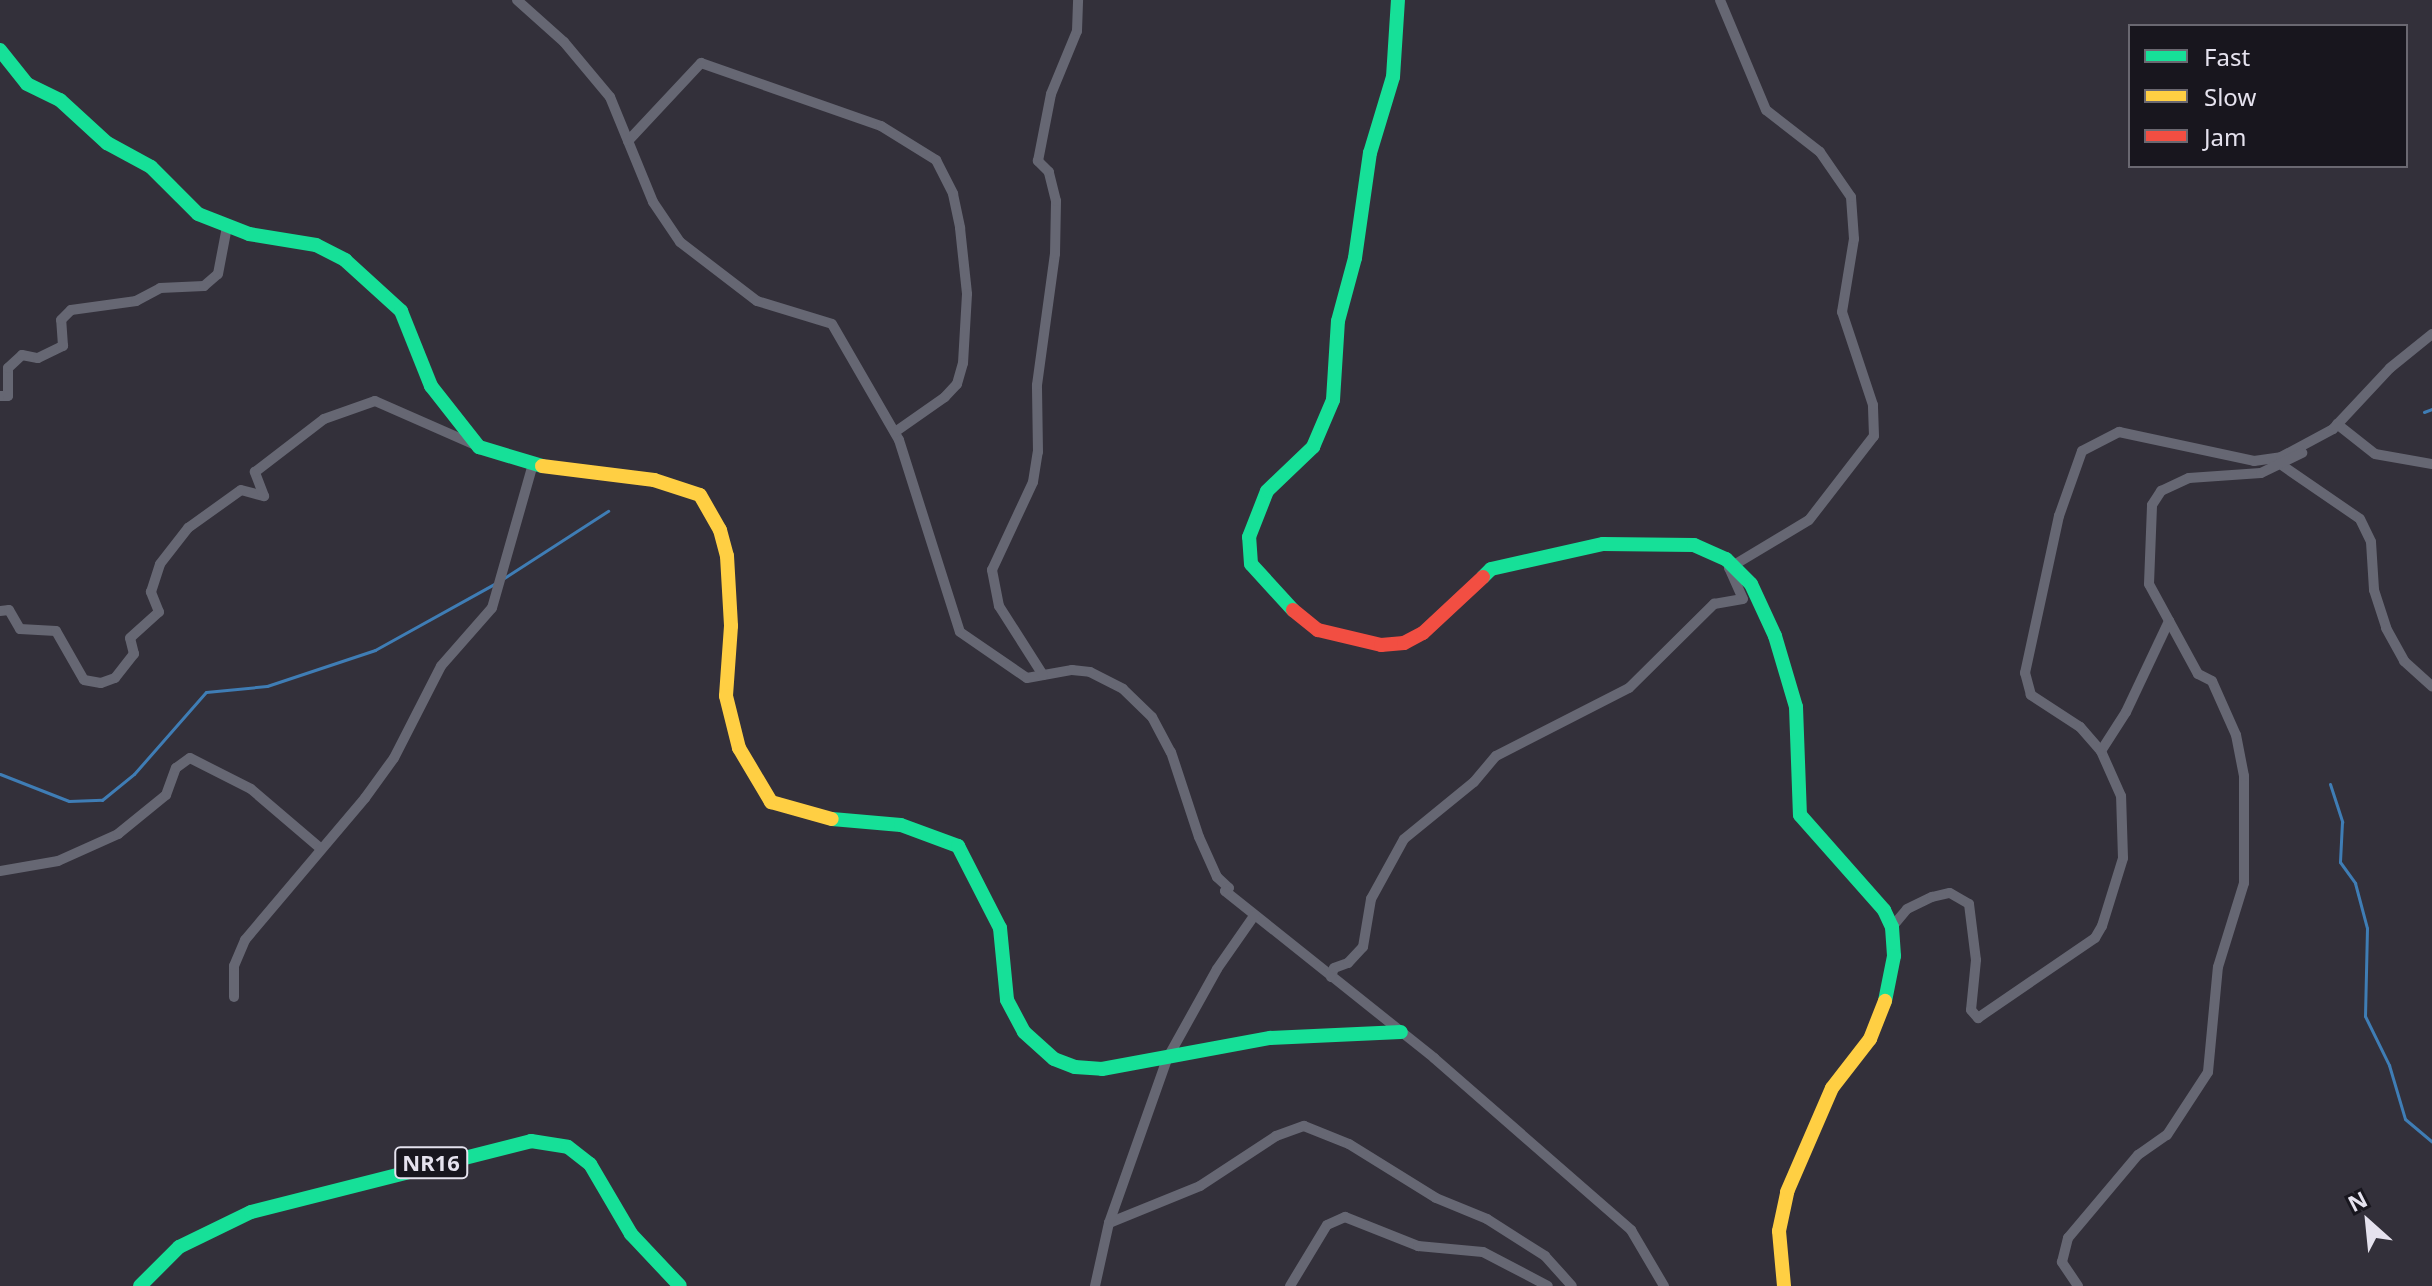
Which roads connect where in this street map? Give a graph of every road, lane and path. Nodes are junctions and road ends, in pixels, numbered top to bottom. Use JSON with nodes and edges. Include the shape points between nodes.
{"nodes":[{"id":1,"x":517,"y":0,"type":"edge"},
{"id":2,"x":1078,"y":0,"type":"edge"},
{"id":3,"x":1398,"y":0,"type":"edge"},
{"id":4,"x":1720,"y":0,"type":"edge"},
{"id":5,"x":0,"y":50,"type":"edge"},
{"id":6,"x":628,"y":141,"type":"junction"},
{"id":7,"x":227,"y":227,"type":"junction"},
{"id":8,"x":2432,"y":334,"type":"edge"},
{"id":9,"x":0,"y":396,"type":"edge"},
{"id":10,"x":2337,"y":424,"type":"junction"},
{"id":11,"x":895,"y":432,"type":"junction"},
{"id":12,"x":2308,"y":446,"type":"junction"},
{"id":13,"x":479,"y":447,"type":"junction"},
{"id":14,"x":533,"y":464,"type":"junction"},
{"id":15,"x":2432,"y":464,"type":"edge"},
{"id":16,"x":2283,"y":466,"type":"junction"},
{"id":17,"x":1734,"y":564,"type":"junction"},
{"id":18,"x":0,"y":611,"type":"edge"},
{"id":19,"x":2169,"y":621,"type":"junction"},
{"id":20,"x":1043,"y":675,"type":"junction"},
{"id":21,"x":2432,"y":686,"type":"edge"},
{"id":22,"x":2101,"y":751,"type":"junction"},
{"id":23,"x":320,"y":848,"type":"junction"},
{"id":24,"x":0,"y":871,"type":"edge"},
{"id":25,"x":1254,"y":916,"type":"junction"},
{"id":26,"x":1892,"y":927,"type":"junction"},
{"id":27,"x":1331,"y":977,"type":"junction"},
{"id":28,"x":234,"y":997,"type":"dead end"},
{"id":29,"x":1401,"y":1032,"type":"junction"},
{"id":30,"x":1167,"y":1059,"type":"junction"},
{"id":31,"x":1109,"y":1223,"type":"junction"},
{"id":32,"x":140,"y":1286,"type":"edge"},
{"id":33,"x":680,"y":1286,"type":"edge"},
{"id":34,"x":1095,"y":1286,"type":"edge"},
{"id":35,"x":1290,"y":1286,"type":"edge"},
{"id":36,"x":1548,"y":1286,"type":"edge"},
{"id":37,"x":1572,"y":1286,"type":"edge"},
{"id":38,"x":1664,"y":1286,"type":"edge"},
{"id":39,"x":1784,"y":1286,"type":"edge"},
{"id":40,"x":2078,"y":1286,"type":"edge"}],
"edges":[{"from":1,"to":6,"type":"street","via":[[596,78]]},
{"from":2,"to":20,"type":"street","via":[[1077,31],[1051,94],[1038,161],[1049,172],[1056,201],[1055,254],[1037,385],[1038,452],[1033,482],[992,570],[999,606]]},
{"from":3,"to":17,"type":"main road","via":[[1392,28],[1393,77],[1370,153],[1355,258],[1338,321],[1333,400],[1313,447],[1276,478],[1260,505],[1248,545],[1256,574],[1318,630],[1381,645],[1413,639],[1477,579],[1510,564],[1603,544],[1649,541],[1694,545]]},
{"from":4,"to":17,"type":"street","via":[[1766,110],[1820,152],[1851,197],[1854,239],[1842,312],[1876,426],[1871,443],[1809,520]]},
{"from":5,"to":7,"type":"main road","via":[[27,84],[60,100],[107,143],[151,167],[198,214]]},
{"from":6,"to":11,"type":"street","via":[[653,202],[680,242],[757,301],[832,324]]},
{"from":6,"to":11,"type":"street","via":[[701,63],[881,126],[936,160],[953,194],[960,228],[967,294],[963,363],[957,384],[945,397]]},
{"from":7,"to":9,"type":"street","via":[[218,274],[204,286],[160,288],[136,301],[71,310],[61,320],[63,346],[38,358],[22,355],[8,368],[8,396]]},
{"from":7,"to":13,"type":"main road","via":[[316,245],[345,260],[388,297],[410,328],[431,386]]},
{"from":8,"to":10,"type":"street","via":[[2390,368]]},
{"from":10,"to":12,"type":"street"},
{"from":10,"to":15,"type":"street","via":[[2375,454]]},
{"from":11,"to":20,"type":"street","via":[[956,626],[1027,678]]},
{"from":12,"to":16,"type":"street"},
{"from":12,"to":22,"type":"street","via":[[2261,461],[2119,432],[2082,451],[2059,516],[2025,673],[2031,695],[2080,727]]},
{"from":13,"to":14,"type":"main road"},
{"from":13,"to":18,"type":"street","via":[[431,421],[375,401],[324,419],[255,472],[264,496],[241,490],[188,528],[160,564],[151,592],[159,612],[130,638],[134,654],[115,678],[101,683],[84,680],[56,631],[20,629],[9,610]]},
{"from":14,"to":23,"type":"street","via":[[492,608],[441,666],[394,758]]},
{"from":14,"to":30,"type":"main road","via":[[654,480],[700,495],[720,530],[727,556],[731,626],[726,696],[739,748],[771,802],[813,817],[918,829],[958,846],[993,910],[1006,952],[1003,988],[1024,1032],[1054,1059],[1075,1067]]},
{"from":16,"to":19,"type":"street","via":[[2251,475],[2189,478],[2156,497],[2148,526],[2147,572]]},
{"from":16,"to":21,"type":"street","via":[[2360,519],[2371,542],[2374,590],[2386,628],[2404,661]]},
{"from":17,"to":26,"type":"main road","via":[[1751,584],[1775,636],[1796,707],[1800,815],[1821,845],[1873,894]]},
{"from":17,"to":27,"type":"street","via":[[1731,575],[1743,599],[1714,604],[1629,688],[1496,756],[1474,782],[1404,839],[1371,899],[1363,947],[1348,963],[1334,968]]},
{"from":19,"to":22,"type":"street","via":[[2126,712]]},
{"from":19,"to":40,"type":"street","via":[[2198,674],[2212,681],[2236,735],[2244,776],[2244,883],[2218,967],[2208,1072],[2167,1135],[2138,1155],[2068,1238],[2062,1262]]},
{"from":20,"to":25,"type":"street","via":[[1090,672],[1119,685],[1152,717],[1171,752],[1217,877]]},
{"from":22,"to":26,"type":"street","via":[[2121,796],[2124,842],[2121,874],[2095,938],[1978,1018],[1972,1013],[1976,960],[1969,904],[1950,893],[1932,897],[1900,915]]},
{"from":23,"to":24,"type":"street","via":[[251,789],[190,758],[176,768],[166,795],[118,834],[58,861]]},
{"from":23,"to":28,"type":"street","via":[[245,940],[234,966]]},
{"from":25,"to":27,"type":"street"},
{"from":25,"to":30,"type":"street","via":[[1217,969]]},
{"from":26,"to":39,"type":"main road","via":[[1893,976],[1885,1006],[1861,1055],[1832,1088],[1787,1192],[1779,1231]]},
{"from":27,"to":29,"type":"street"},
{"from":29,"to":30,"type":"main road","via":[[1270,1038]]},
{"from":29,"to":38,"type":"street","via":[[1631,1230]]},
{"from":30,"to":31,"type":"street"},
{"from":31,"to":34,"type":"street"},
{"from":31,"to":37,"type":"street","via":[[1200,1186],[1276,1136],[1304,1126],[1355,1147],[1436,1198],[1481,1215],[1545,1256]]},
{"from":32,"to":33,"type":"main road","number":"NR16","via":[[179,1247],[251,1212],[531,1141],[568,1147],[590,1164],[631,1234]]},
{"from":35,"to":36,"type":"street","via":[[1327,1225],[1345,1217],[1418,1246],[1483,1252]]}]}
